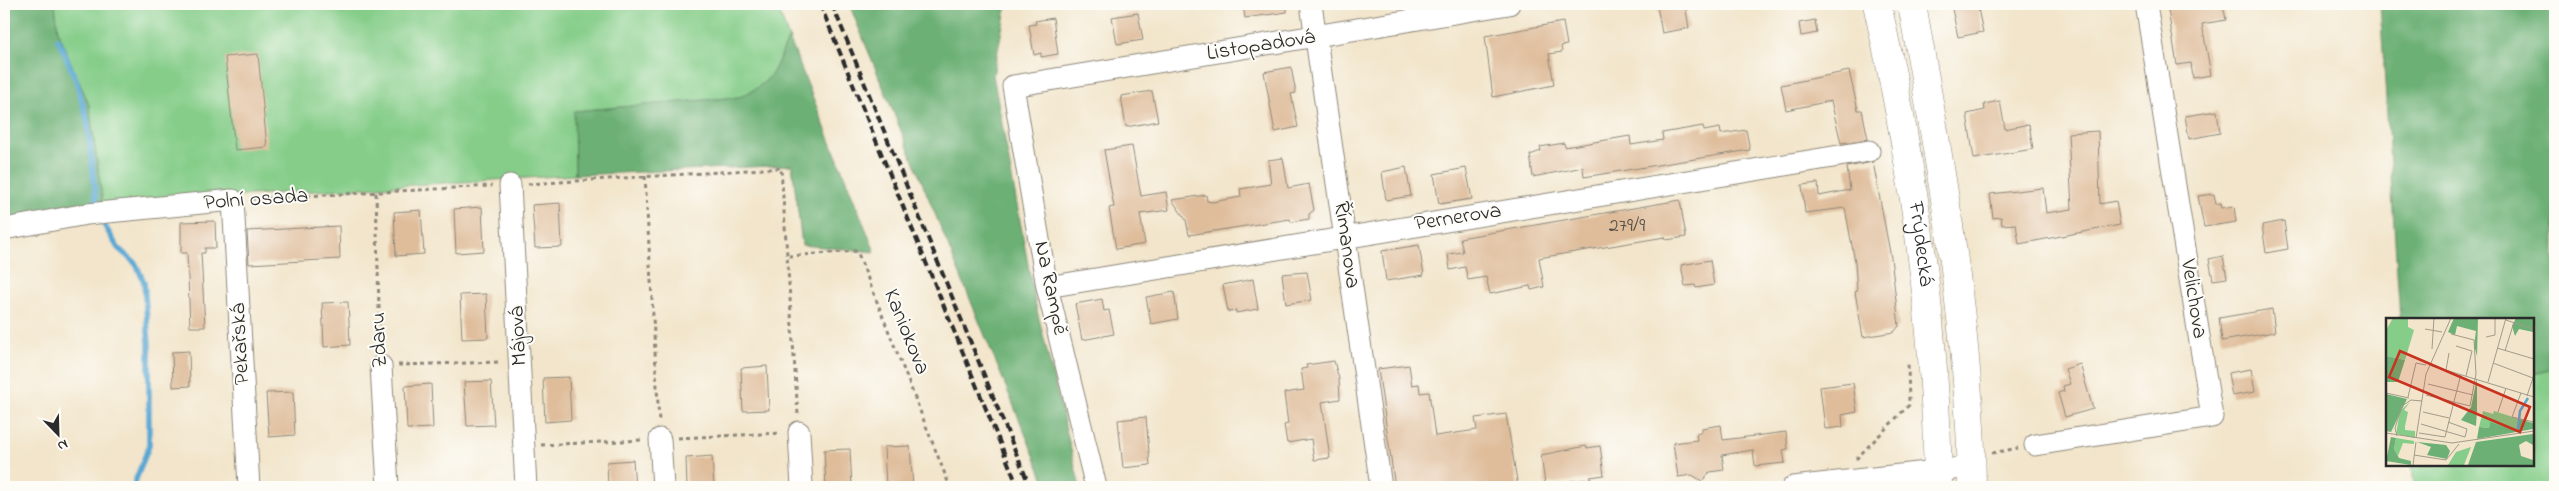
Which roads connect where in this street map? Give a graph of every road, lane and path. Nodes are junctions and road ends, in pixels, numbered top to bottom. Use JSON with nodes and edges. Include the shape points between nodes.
{"nodes":[{"id":1,"x":1311,"y":4,"type":"edge"},
{"id":2,"x":1509,"y":4,"type":"edge"},
{"id":3,"x":1877,"y":4,"type":"edge"},
{"id":4,"x":1912,"y":4,"type":"edge"},
{"id":5,"x":2146,"y":4,"type":"edge"},
{"id":6,"x":1316,"y":37,"type":"junction"},
{"id":7,"x":1014,"y":86,"type":"joint"},
{"id":8,"x":1868,"y":151,"type":"dead end"},
{"id":9,"x":645,"y":176,"type":"junction"},
{"id":10,"x":510,"y":185,"type":"junction"},
{"id":11,"x":376,"y":193,"type":"junction"},
{"id":12,"x":233,"y":200,"type":"junction"},
{"id":13,"x":4,"y":229,"type":"edge"},
{"id":14,"x":1345,"y":237,"type":"junction"},
{"id":15,"x":789,"y":256,"type":"junction"},
{"id":16,"x":1047,"y":288,"type":"junction"},
{"id":17,"x":1908,"y":359,"type":"dead end"},
{"id":18,"x":520,"y":361,"type":"junction"},
{"id":19,"x":381,"y":366,"type":"junction"},
{"id":20,"x":799,"y":432,"type":"joint"},
{"id":21,"x":660,"y":439,"type":"joint"},
{"id":22,"x":2035,"y":445,"type":"joint"},
{"id":23,"x":1856,"y":459,"type":"dead end"},
{"id":24,"x":1978,"y":469,"type":"edge"},
{"id":25,"x":1938,"y":478,"type":"edge"},
{"id":26,"x":249,"y":487,"type":"edge"},
{"id":27,"x":388,"y":487,"type":"edge"},
{"id":28,"x":526,"y":487,"type":"edge"},
{"id":29,"x":663,"y":487,"type":"edge"},
{"id":30,"x":802,"y":487,"type":"edge"},
{"id":31,"x":950,"y":487,"type":"edge"},
{"id":32,"x":1096,"y":487,"type":"edge"},
{"id":33,"x":1381,"y":487,"type":"edge"},
{"id":34,"x":1793,"y":487,"type":"edge"}],
"edges":[{"from":1,"to":6,"type":"street","name":"Římanova"},
{"from":2,"to":6,"type":"street","name":"Listopadová"},
{"from":3,"to":25,"type":"main road","name":"Frýdecká","via":[[1902,123],[1919,241]]},
{"from":4,"to":24,"type":"main road","name":"Frýdecká","via":[[1960,314]]},
{"from":5,"to":22,"type":"street","name":"Velichova","via":[[2212,416]]},
{"from":6,"to":7,"type":"street","name":"Listopadová"},
{"from":6,"to":14,"type":"street","name":"Římanova"},
{"from":7,"to":16,"type":"street","name":"Na Rampě"},
{"from":8,"to":14,"type":"street","name":"Pernerova"},
{"from":9,"to":10,"type":"path","name":"Polní osada"},
{"from":9,"to":15,"type":"path","name":"Polní osada","via":[[781,168]]},
{"from":9,"to":21,"type":"path"},
{"from":10,"to":11,"type":"path","name":"Polní osada"},
{"from":10,"to":18,"type":"street","name":"Májová"},
{"from":11,"to":12,"type":"path","name":"Polní osada"},
{"from":11,"to":19,"type":"path","name":"Zdaru"},
{"from":12,"to":13,"type":"street","name":"Polní osada","via":[[87,214]]},
{"from":12,"to":26,"type":"street","name":"Pekařská"},
{"from":14,"to":16,"type":"street","name":"Pernerova"},
{"from":14,"to":33,"type":"street","name":"Římanova"},
{"from":15,"to":20,"type":"path"},
{"from":15,"to":31,"type":"path","name":"Kaniokova","via":[[857,251]]},
{"from":16,"to":32,"type":"street","name":"Na Rampě"},
{"from":17,"to":23,"type":"path","via":[[1908,406]]},
{"from":18,"to":19,"type":"path"},
{"from":18,"to":28,"type":"street","name":"Májová"},
{"from":19,"to":27,"type":"street","name":"Zdaru"},
{"from":20,"to":30,"type":"street"},
{"from":21,"to":29,"type":"street"},
{"from":22,"to":24,"type":"path"},
{"from":24,"to":25,"type":"street"},
{"from":25,"to":34,"type":"street"}]}
